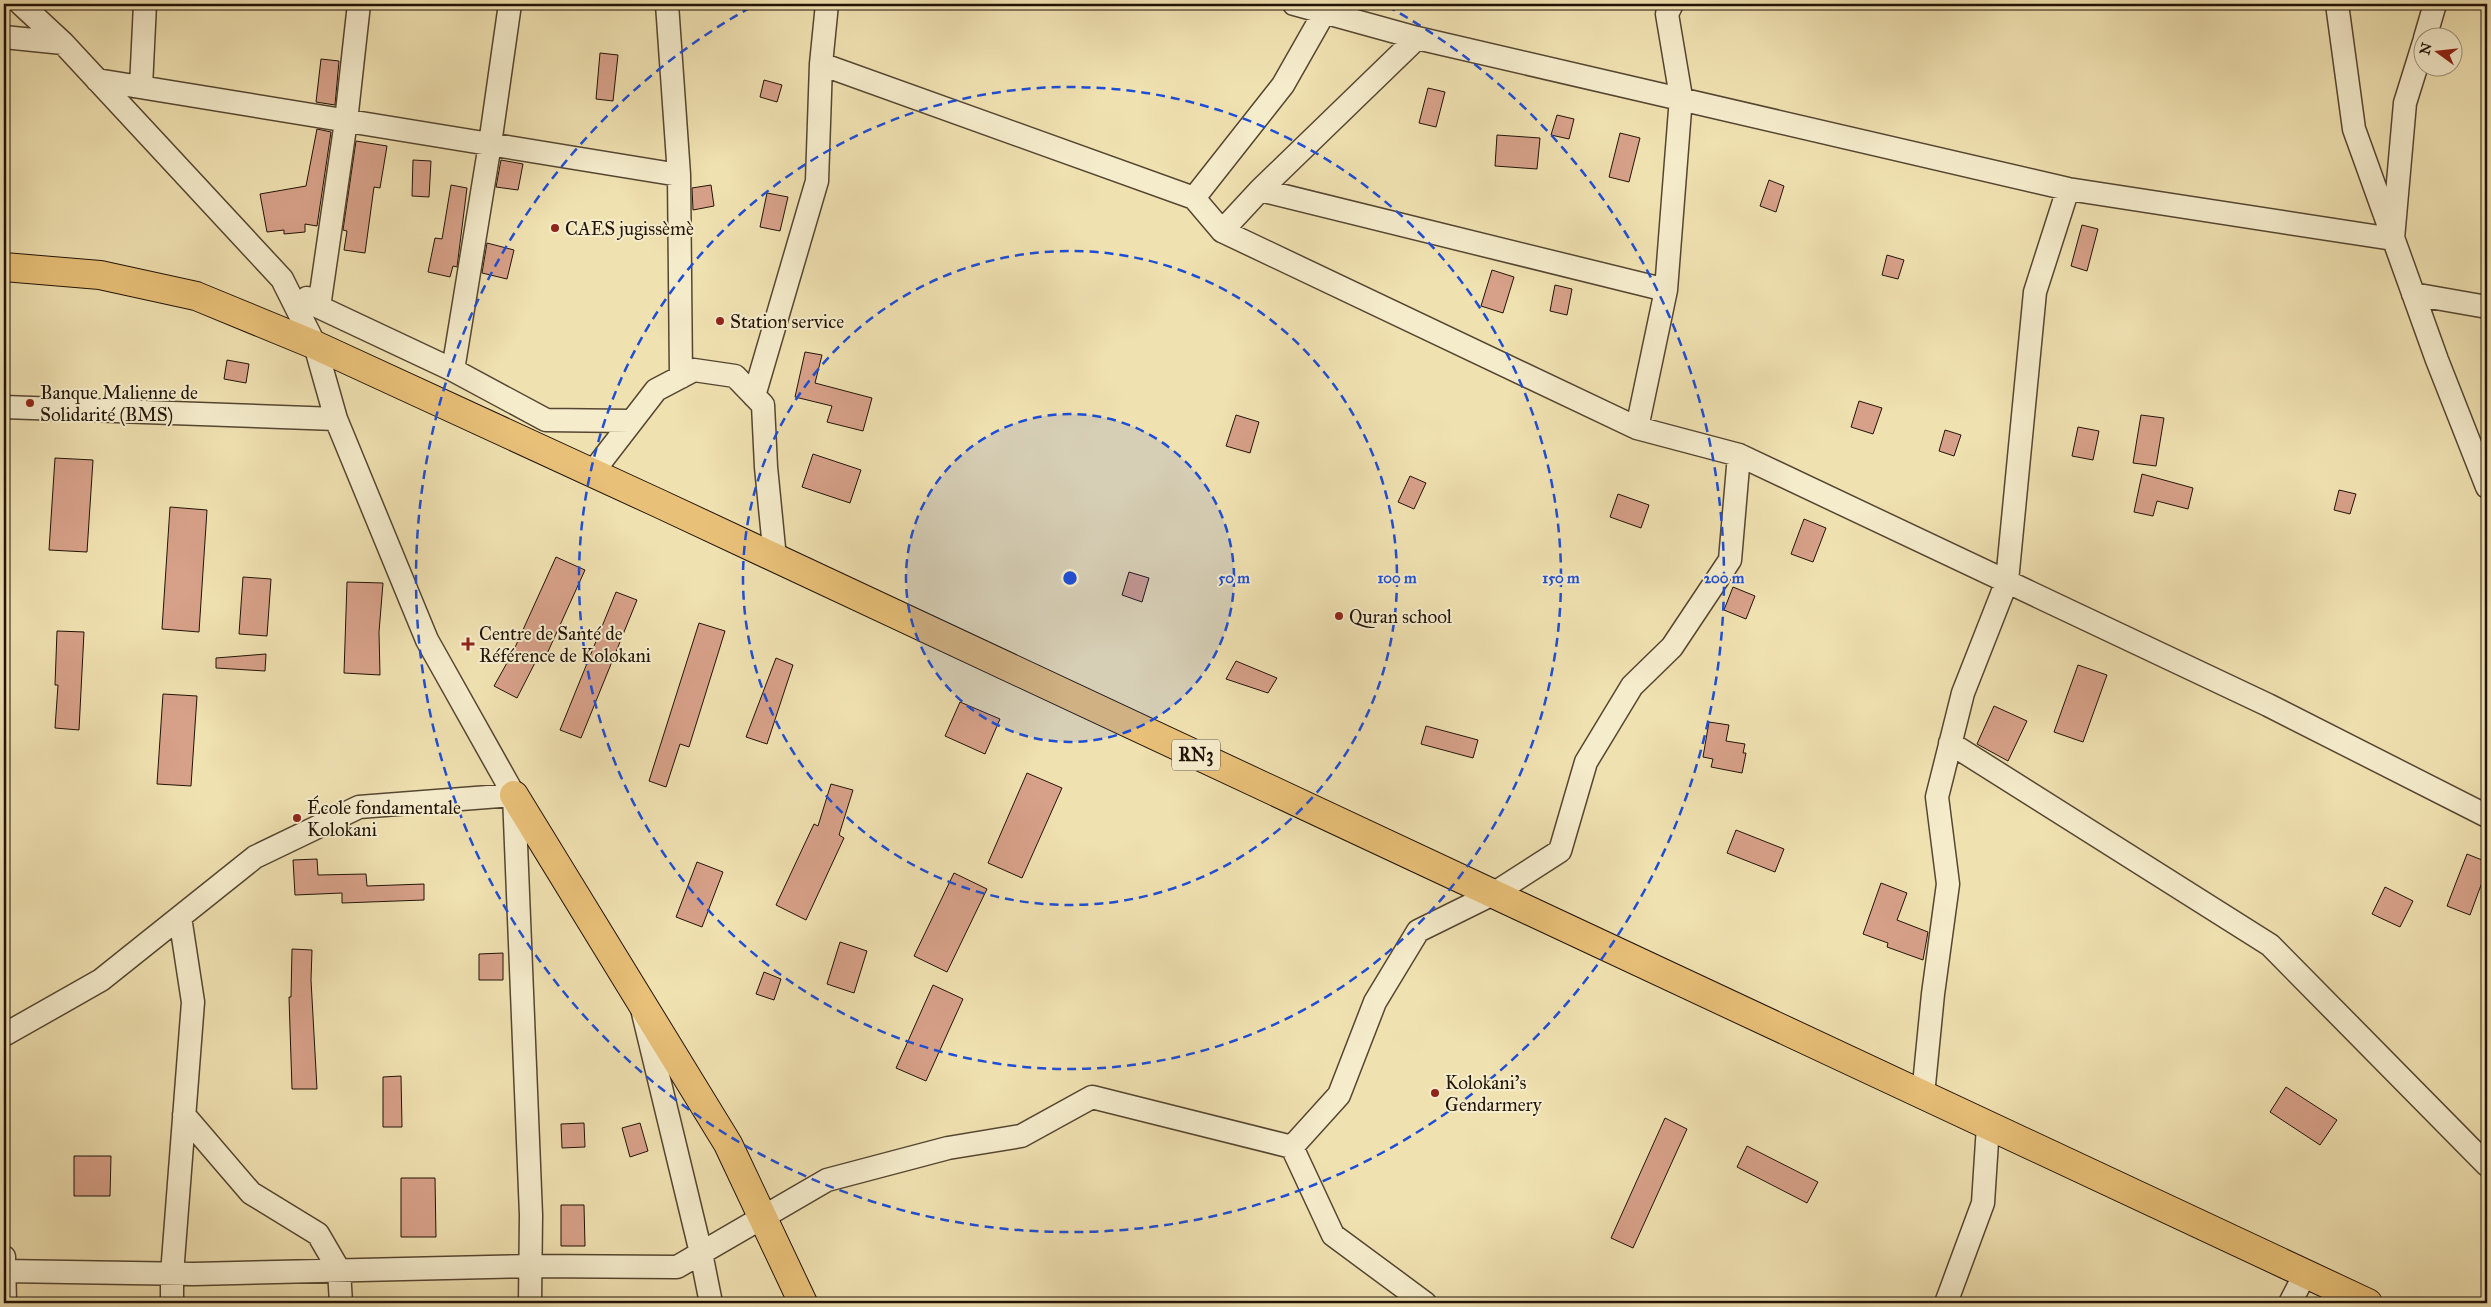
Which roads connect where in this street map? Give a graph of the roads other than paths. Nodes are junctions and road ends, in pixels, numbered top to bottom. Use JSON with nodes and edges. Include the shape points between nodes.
{"nodes":[{"id":1,"x":21,"y":4,"type":"edge"},
{"id":2,"x":145,"y":4,"type":"edge"},
{"id":3,"x":359,"y":4,"type":"edge"},
{"id":4,"x":510,"y":4,"type":"edge"},
{"id":5,"x":667,"y":4,"type":"edge"},
{"id":6,"x":827,"y":4,"type":"edge"},
{"id":7,"x":1294,"y":4,"type":"edge"},
{"id":8,"x":1672,"y":4,"type":"edge"},
{"id":9,"x":2337,"y":4,"type":"edge"},
{"id":10,"x":2435,"y":4,"type":"edge"},
{"id":11,"x":1327,"y":8,"type":"edge"},
{"id":12,"x":2428,"y":28,"type":"edge"},
{"id":13,"x":4,"y":37,"type":"edge"},
{"id":14,"x":1417,"y":38,"type":"junction"},
{"id":15,"x":63,"y":43,"type":"junction"},
{"id":16,"x":821,"y":64,"type":"junction"},
{"id":17,"x":2414,"y":74,"type":"edge"},
{"id":18,"x":97,"y":80,"type":"junction"},
{"id":19,"x":141,"y":87,"type":"junction"},
{"id":20,"x":1681,"y":97,"type":"junction"},
{"id":21,"x":346,"y":121,"type":"junction"},
{"id":22,"x":490,"y":144,"type":"junction"},
{"id":23,"x":679,"y":175,"type":"junction"},
{"id":24,"x":2068,"y":188,"type":"junction"},
{"id":25,"x":1260,"y":190,"type":"junction"},
{"id":26,"x":1194,"y":198,"type":"junction"},
{"id":27,"x":1222,"y":231,"type":"junction"},
{"id":28,"x":2393,"y":239,"type":"junction"},
{"id":29,"x":4,"y":267,"type":"edge"},
{"id":30,"x":282,"y":280,"type":"junction"},
{"id":31,"x":1666,"y":290,"type":"junction"},
{"id":32,"x":2413,"y":294,"type":"junction"},
{"id":33,"x":319,"y":307,"type":"junction"},
{"id":34,"x":2487,"y":307,"type":"edge"},
{"id":35,"x":315,"y":345,"type":"junction"},
{"id":36,"x":453,"y":370,"type":"junction"},
{"id":37,"x":681,"y":377,"type":"junction"},
{"id":38,"x":754,"y":396,"type":"junction"},
{"id":39,"x":4,"y":406,"type":"edge"},
{"id":40,"x":336,"y":419,"type":"junction"},
{"id":41,"x":630,"y":421,"type":"junction"},
{"id":42,"x":1637,"y":428,"type":"junction"},
{"id":43,"x":1739,"y":455,"type":"junction"},
{"id":44,"x":592,"y":473,"type":"junction"},
{"id":45,"x":2487,"y":487,"type":"edge"},
{"id":46,"x":775,"y":558,"type":"junction"},
{"id":47,"x":2007,"y":581,"type":"junction"},
{"id":48,"x":1950,"y":743,"type":"junction"},
{"id":49,"x":514,"y":795,"type":"junction"},
{"id":50,"x":2487,"y":816,"type":"edge"},
{"id":51,"x":1493,"y":894,"type":"junction"},
{"id":52,"x":180,"y":917,"type":"junction"},
{"id":53,"x":639,"y":995,"type":"junction"},
{"id":54,"x":4,"y":1035,"type":"edge"},
{"id":55,"x":1923,"y":1096,"type":"junction"},
{"id":56,"x":184,"y":1115,"type":"junction"},
{"id":57,"x":1988,"y":1126,"type":"junction"},
{"id":58,"x":1292,"y":1147,"type":"junction"},
{"id":59,"x":2487,"y":1165,"type":"edge"},
{"id":60,"x":762,"y":1218,"type":"junction"},
{"id":61,"x":701,"y":1253,"type":"junction"},
{"id":62,"x":4,"y":1256,"type":"edge"},
{"id":63,"x":531,"y":1266,"type":"junction"},
{"id":64,"x":339,"y":1270,"type":"junction"},
{"id":65,"x":4,"y":1271,"type":"edge"},
{"id":66,"x":172,"y":1274,"type":"junction"},
{"id":67,"x":2305,"y":1274,"type":"junction"},
{"id":68,"x":5,"y":1303,"type":"edge"},
{"id":69,"x":172,"y":1303,"type":"edge"},
{"id":70,"x":341,"y":1303,"type":"edge"},
{"id":71,"x":530,"y":1303,"type":"edge"},
{"id":72,"x":711,"y":1303,"type":"edge"},
{"id":73,"x":803,"y":1303,"type":"edge"},
{"id":74,"x":1425,"y":1303,"type":"edge"},
{"id":75,"x":1946,"y":1303,"type":"edge"},
{"id":76,"x":2290,"y":1303,"type":"edge"},
{"id":77,"x":2368,"y":1303,"type":"edge"}],
"edges":[{"from":1,"to":15,"type":"street"},
{"from":2,"to":19,"type":"street"},
{"from":3,"to":21,"type":"street"},
{"from":4,"to":22,"type":"street"},
{"from":5,"to":23,"type":"street"},
{"from":6,"to":16,"type":"street"},
{"from":7,"to":11,"type":"street"},
{"from":8,"to":20,"type":"street","via":[[1667,14]]},
{"from":9,"to":28,"type":"street","via":[[2354,130]]},
{"from":10,"to":12,"type":"street"},
{"from":11,"to":14,"type":"street"},
{"from":11,"to":26,"type":"street","via":[[1283,84]]},
{"from":13,"to":15,"type":"street"},
{"from":14,"to":20,"type":"street"},
{"from":14,"to":25,"type":"street"},
{"from":15,"to":18,"type":"street"},
{"from":16,"to":26,"type":"street"},
{"from":16,"to":38,"type":"street","via":[[818,181]]},
{"from":17,"to":28,"type":"street","via":[[2405,103]]},
{"from":18,"to":19,"type":"street"},
{"from":18,"to":30,"type":"street"},
{"from":19,"to":21,"type":"street"},
{"from":20,"to":24,"type":"street"},
{"from":20,"to":31,"type":"street"},
{"from":21,"to":22,"type":"street"},
{"from":21,"to":33,"type":"street"},
{"from":22,"to":23,"type":"street"},
{"from":22,"to":36,"type":"street"},
{"from":23,"to":37,"type":"street"},
{"from":24,"to":28,"type":"street"},
{"from":24,"to":47,"type":"street","via":[[2035,292]]},
{"from":25,"to":27,"type":"street"},
{"from":25,"to":31,"type":"street"},
{"from":26,"to":27,"type":"street"},
{"from":27,"to":42,"type":"street"},
{"from":28,"to":32,"type":"street"},
{"from":29,"to":35,"type":"main road","number":"RN3","via":[[100,275],[196,296]]},
{"from":30,"to":33,"type":"street"},
{"from":30,"to":35,"type":"street"},
{"from":31,"to":42,"type":"street"},
{"from":32,"to":34,"type":"street"},
{"from":32,"to":45,"type":"street"},
{"from":33,"to":36,"type":"street"},
{"from":35,"to":40,"type":"street"},
{"from":35,"to":44,"type":"main road","number":"RN3"},
{"from":36,"to":41,"type":"street","via":[[546,420]]},
{"from":37,"to":38,"type":"street","via":[[694,370],[735,376]]},
{"from":37,"to":41,"type":"street","via":[[656,390]]},
{"from":38,"to":46,"type":"street","via":[[763,406]]},
{"from":39,"to":40,"type":"street"},
{"from":40,"to":49,"type":"street","via":[[427,640]]},
{"from":41,"to":44,"type":"street"},
{"from":42,"to":43,"type":"street"},
{"from":43,"to":47,"type":"street"},
{"from":43,"to":51,"type":"street","via":[[1730,560],[1672,647],[1632,686],[1586,762],[1560,851]]},
{"from":44,"to":46,"type":"main road","number":"RN3"},
{"from":46,"to":51,"type":"main road","number":"RN3"},
{"from":47,"to":48,"type":"street","via":[[1962,693]]},
{"from":47,"to":50,"type":"street","via":[[2268,705]]},
{"from":48,"to":55,"type":"street","via":[[1937,797],[1948,884],[1932,994]]},
{"from":48,"to":59,"type":"street","via":[[2270,945]]},
{"from":49,"to":52,"type":"street","via":[[359,807],[255,857]]},
{"from":49,"to":53,"type":"main road"},
{"from":49,"to":63,"type":"street"},
{"from":51,"to":55,"type":"main road","number":"RN3"},
{"from":51,"to":58,"type":"street","via":[[1418,931],[1375,1002],[1339,1095]]},
{"from":52,"to":54,"type":"street","via":[[101,980]]},
{"from":52,"to":56,"type":"street","via":[[193,1002]]},
{"from":53,"to":60,"type":"main road","via":[[728,1144]]},
{"from":53,"to":61,"type":"street"},
{"from":55,"to":57,"type":"main road","number":"RN3"},
{"from":56,"to":64,"type":"street","via":[[251,1193],[318,1234]]},
{"from":56,"to":66,"type":"street"},
{"from":57,"to":67,"type":"main road","number":"RN3"},
{"from":57,"to":75,"type":"street","via":[[1983,1203]]},
{"from":58,"to":60,"type":"street","via":[[1092,1097],[1021,1136],[948,1148],[827,1180]]},
{"from":58,"to":74,"type":"street","via":[[1333,1235]]},
{"from":60,"to":61,"type":"street"},
{"from":60,"to":73,"type":"main road"},
{"from":61,"to":63,"type":"street","via":[[677,1267]]},
{"from":61,"to":72,"type":"street"},
{"from":62,"to":65,"type":"street"},
{"from":63,"to":64,"type":"street"},
{"from":63,"to":71,"type":"street"},
{"from":64,"to":66,"type":"street"},
{"from":64,"to":70,"type":"street"},
{"from":65,"to":66,"type":"street"},
{"from":65,"to":68,"type":"street"},
{"from":66,"to":69,"type":"street"},
{"from":67,"to":76,"type":"street"},
{"from":67,"to":77,"type":"main road","number":"RN3"}]}
